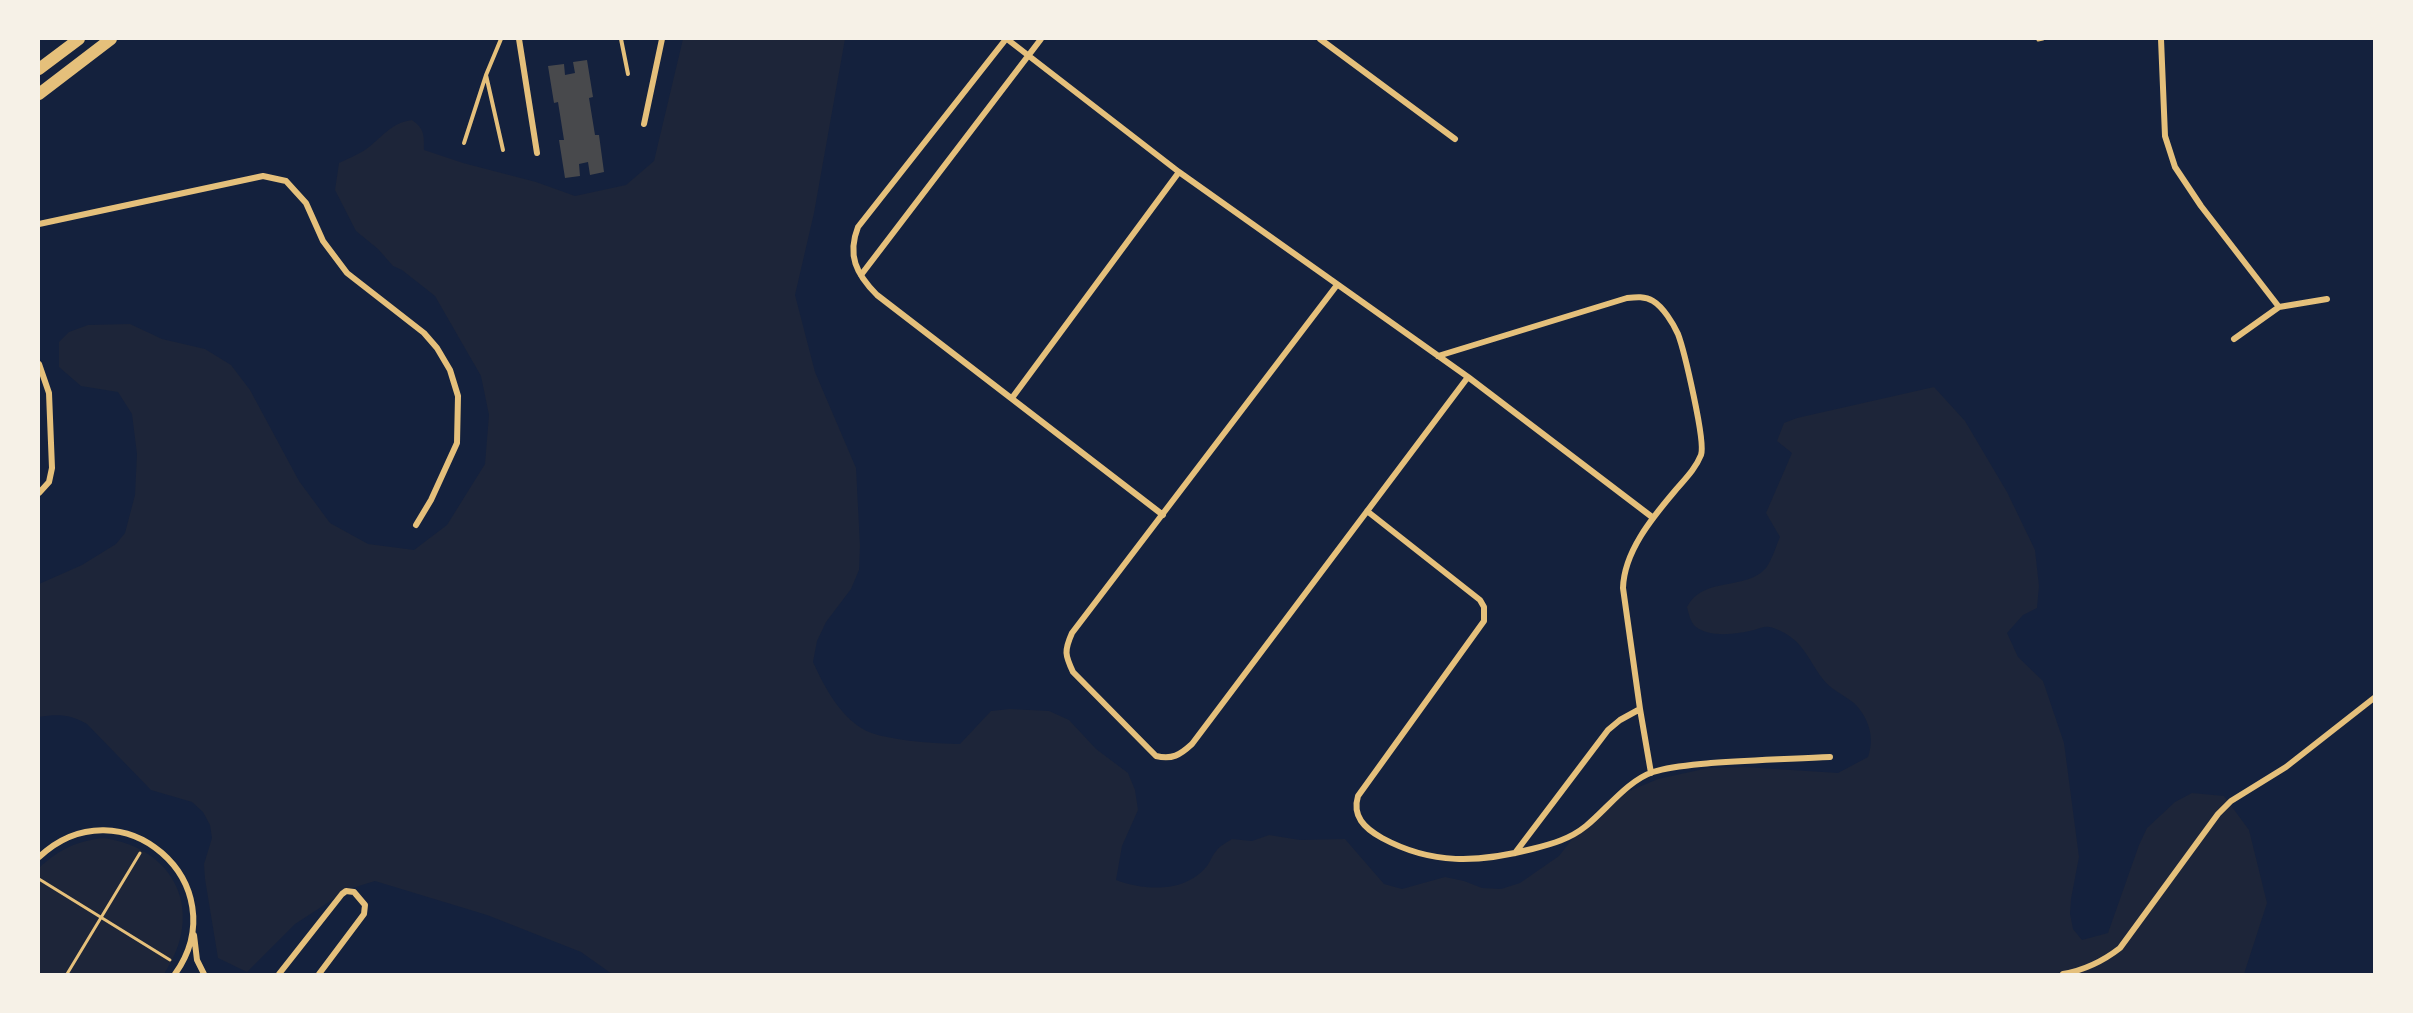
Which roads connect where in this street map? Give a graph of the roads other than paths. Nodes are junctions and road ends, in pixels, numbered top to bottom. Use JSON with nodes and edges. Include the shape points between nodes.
{"nodes":[{"id":1,"x":79,"y":39,"type":"edge"},
{"id":2,"x":111,"y":39,"type":"edge"},
{"id":3,"x":501,"y":39,"type":"edge"},
{"id":4,"x":519,"y":39,"type":"edge"},
{"id":5,"x":621,"y":39,"type":"edge"},
{"id":6,"x":662,"y":39,"type":"edge"},
{"id":7,"x":1007,"y":39,"type":"edge"},
{"id":8,"x":1041,"y":39,"type":"edge"},
{"id":9,"x":1320,"y":39,"type":"edge"},
{"id":10,"x":2161,"y":39,"type":"edge"},
{"id":11,"x":1029,"y":56,"type":"junction"},
{"id":12,"x":39,"y":69,"type":"edge"},
{"id":13,"x":628,"y":74,"type":"dead end"},
{"id":14,"x":486,"y":75,"type":"junction"},
{"id":15,"x":39,"y":94,"type":"edge"},
{"id":16,"x":644,"y":124,"type":"dead end"},
{"id":17,"x":1455,"y":139,"type":"dead end"},
{"id":18,"x":464,"y":142,"type":"dead end"},
{"id":19,"x":503,"y":150,"type":"dead end"},
{"id":20,"x":537,"y":153,"type":"dead end"},
{"id":21,"x":1179,"y":172,"type":"junction"},
{"id":22,"x":39,"y":224,"type":"edge"},
{"id":23,"x":861,"y":275,"type":"junction"},
{"id":24,"x":1337,"y":285,"type":"junction"},
{"id":25,"x":2327,"y":299,"type":"dead end"},
{"id":26,"x":2279,"y":307,"type":"junction"},
{"id":27,"x":2235,"y":339,"type":"dead end"},
{"id":28,"x":1438,"y":356,"type":"junction"},
{"id":29,"x":39,"y":364,"type":"edge"},
{"id":30,"x":1468,"y":377,"type":"junction"},
{"id":31,"x":1012,"y":398,"type":"junction"},
{"id":32,"x":39,"y":493,"type":"edge"},
{"id":33,"x":1367,"y":511,"type":"junction"},
{"id":34,"x":1163,"y":515,"type":"junction"},
{"id":35,"x":1653,"y":518,"type":"junction"},
{"id":36,"x":416,"y":525,"type":"dead end"},
{"id":37,"x":2374,"y":698,"type":"edge"},
{"id":38,"x":1640,"y":709,"type":"junction"},
{"id":39,"x":1830,"y":757,"type":"dead end"},
{"id":40,"x":1651,"y":772,"type":"junction"},
{"id":41,"x":47,"y":850,"type":"junction"},
{"id":42,"x":39,"y":852,"type":"edge"},
{"id":43,"x":1514,"y":854,"type":"junction"},
{"id":44,"x":39,"y":857,"type":"edge"},
{"id":45,"x":193,"y":927,"type":"junction"},
{"id":46,"x":175,"y":974,"type":"edge"},
{"id":47,"x":204,"y":974,"type":"edge"},
{"id":48,"x":279,"y":974,"type":"edge"},
{"id":49,"x":319,"y":974,"type":"edge"},
{"id":50,"x":2063,"y":974,"type":"edge"}],
"edges":[{"from":1,"to":12,"type":"main road"},
{"from":2,"to":15,"type":"main road"},
{"from":3,"to":14,"type":"lane"},
{"from":4,"to":20,"type":"street"},
{"from":5,"to":13,"type":"lane"},
{"from":6,"to":16,"type":"street"},
{"from":7,"to":11,"type":"street"},
{"from":7,"to":23,"type":"street","via":[[858,226],[852,253]]},
{"from":8,"to":11,"type":"street"},
{"from":9,"to":17,"type":"street"},
{"from":10,"to":26,"type":"street","via":[[2165,136],[2175,167]]},
{"from":11,"to":21,"type":"street"},
{"from":11,"to":23,"type":"street"},
{"from":14,"to":18,"type":"lane"},
{"from":14,"to":19,"type":"lane"},
{"from":21,"to":24,"type":"street"},
{"from":21,"to":31,"type":"street"},
{"from":22,"to":36,"type":"street","via":[[262,176],[286,181],[306,203],[323,241],[347,273],[424,333],[450,370],[458,396],[457,443]]},
{"from":23,"to":31,"type":"street","via":[[877,295]]},
{"from":24,"to":28,"type":"street"},
{"from":24,"to":34,"type":"street"},
{"from":25,"to":26,"type":"street"},
{"from":26,"to":27,"type":"street"},
{"from":28,"to":30,"type":"street"},
{"from":28,"to":35,"type":"street","via":[[1627,298],[1641,296],[1654,301],[1678,334],[1702,452],[1696,466]]},
{"from":29,"to":32,"type":"street","via":[[49,393],[52,468],[49,482]]},
{"from":30,"to":33,"type":"street"},
{"from":30,"to":35,"type":"street"},
{"from":31,"to":34,"type":"street"},
{"from":33,"to":34,"type":"street","via":[[1192,744],[1182,753],[1164,758],[1156,756],[1073,672],[1065,648],[1072,633]]},
{"from":33,"to":43,"type":"street","via":[[1480,600],[1485,614],[1484,621],[1358,796],[1358,816],[1382,838],[1429,856],[1480,860]]},
{"from":35,"to":38,"type":"street","via":[[1623,574]]},
{"from":37,"to":50,"type":"street","via":[[2286,767],[2231,801],[2120,948],[2083,970]]},
{"from":38,"to":40,"type":"street"},
{"from":38,"to":43,"type":"street","via":[[1608,730]]},
{"from":39,"to":40,"type":"street","via":[[1679,766]]},
{"from":40,"to":43,"type":"street","via":[[1571,837]]},
{"from":41,"to":42,"type":"street"},
{"from":41,"to":44,"type":"street"},
{"from":41,"to":45,"type":"street","via":[[62,839],[95,830],[113,830],[147,841],[164,853],[187,887]]},
{"from":45,"to":46,"type":"street","via":[[189,948]]},
{"from":45,"to":47,"type":"street","via":[[197,960]]},
{"from":48,"to":49,"type":"street","via":[[342,894],[354,892],[365,905],[364,914]]}]}
